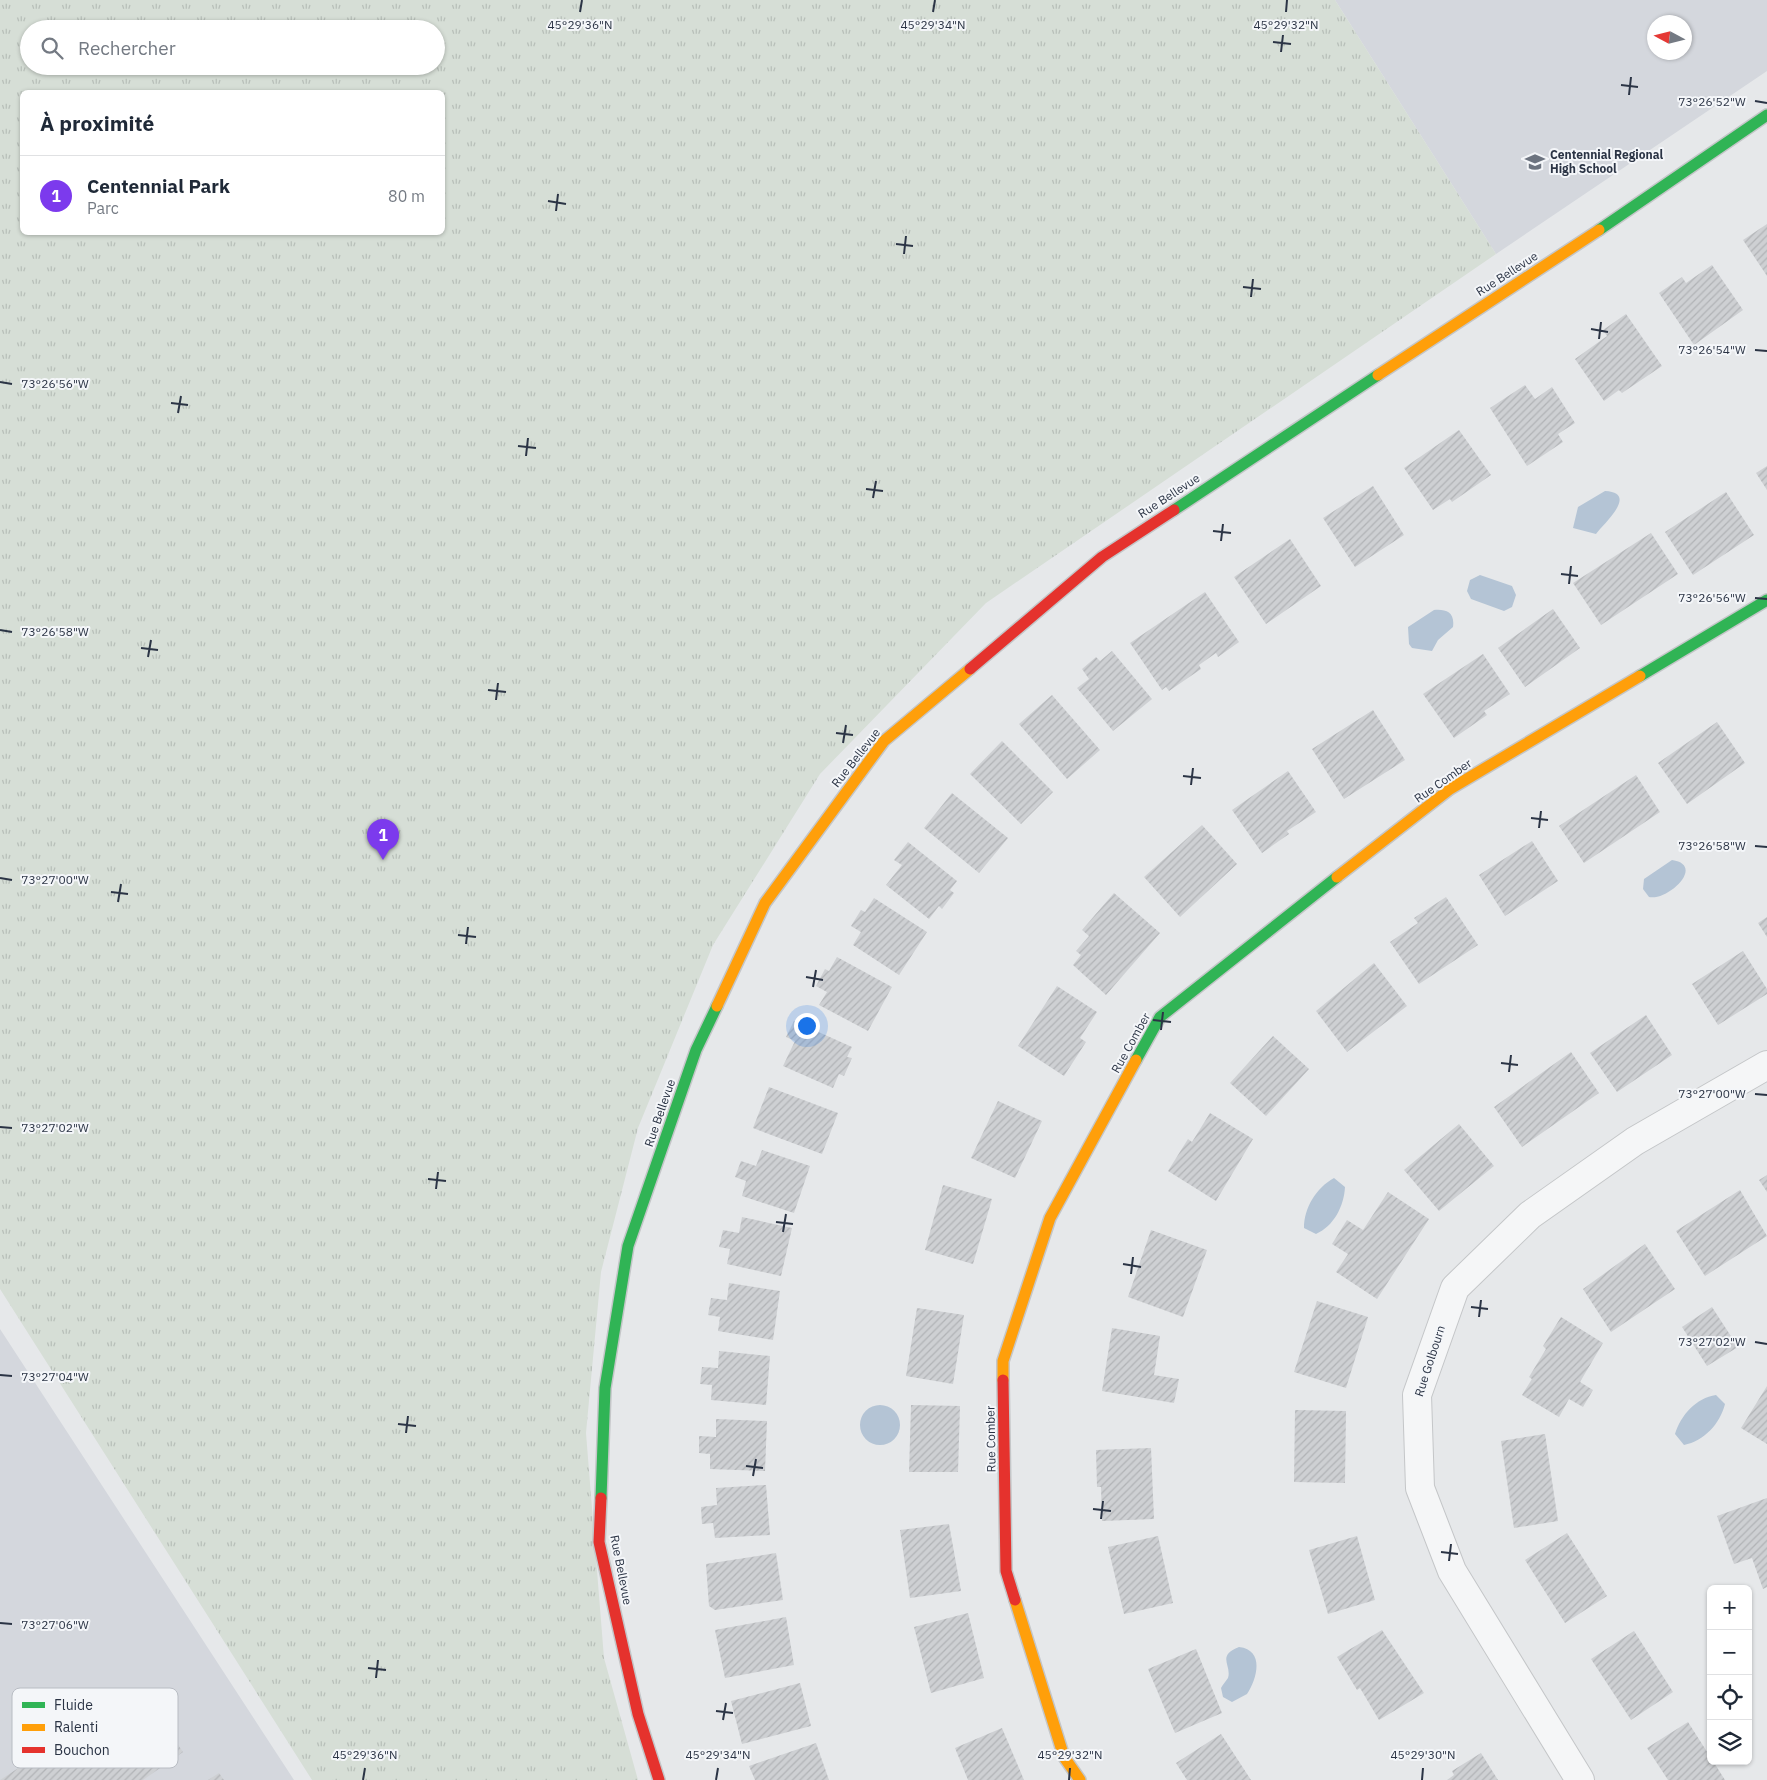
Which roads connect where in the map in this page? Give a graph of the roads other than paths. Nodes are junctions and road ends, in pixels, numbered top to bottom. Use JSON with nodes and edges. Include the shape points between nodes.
{"nodes":[{"id":1,"x":1767,"y":115,"type":"edge"},
{"id":2,"x":1767,"y":600,"type":"edge"},
{"id":3,"x":1767,"y":1065,"type":"edge"},
{"id":4,"x":658,"y":1780,"type":"edge"},
{"id":5,"x":1080,"y":1780,"type":"edge"},
{"id":6,"x":1580,"y":1780,"type":"edge"}],
"edges":[{"from":1,"to":4,"type":"street","name":"Rue Bellevue","via":[[1102,557],[884,741],[765,903],[696,1050],[628,1246],[605,1388],[599,1542],[638,1714]]},
{"from":2,"to":5,"type":"street","name":"Rue Comber","via":[[1450,789],[1160,1017],[1050,1218],[1003,1361],[1006,1572],[1064,1757]]},
{"from":3,"to":6,"type":"street","name":"Rue Golbourn","via":[[1635,1141],[1530,1216],[1455,1288],[1417,1395],[1420,1488],[1452,1571]]}]}
